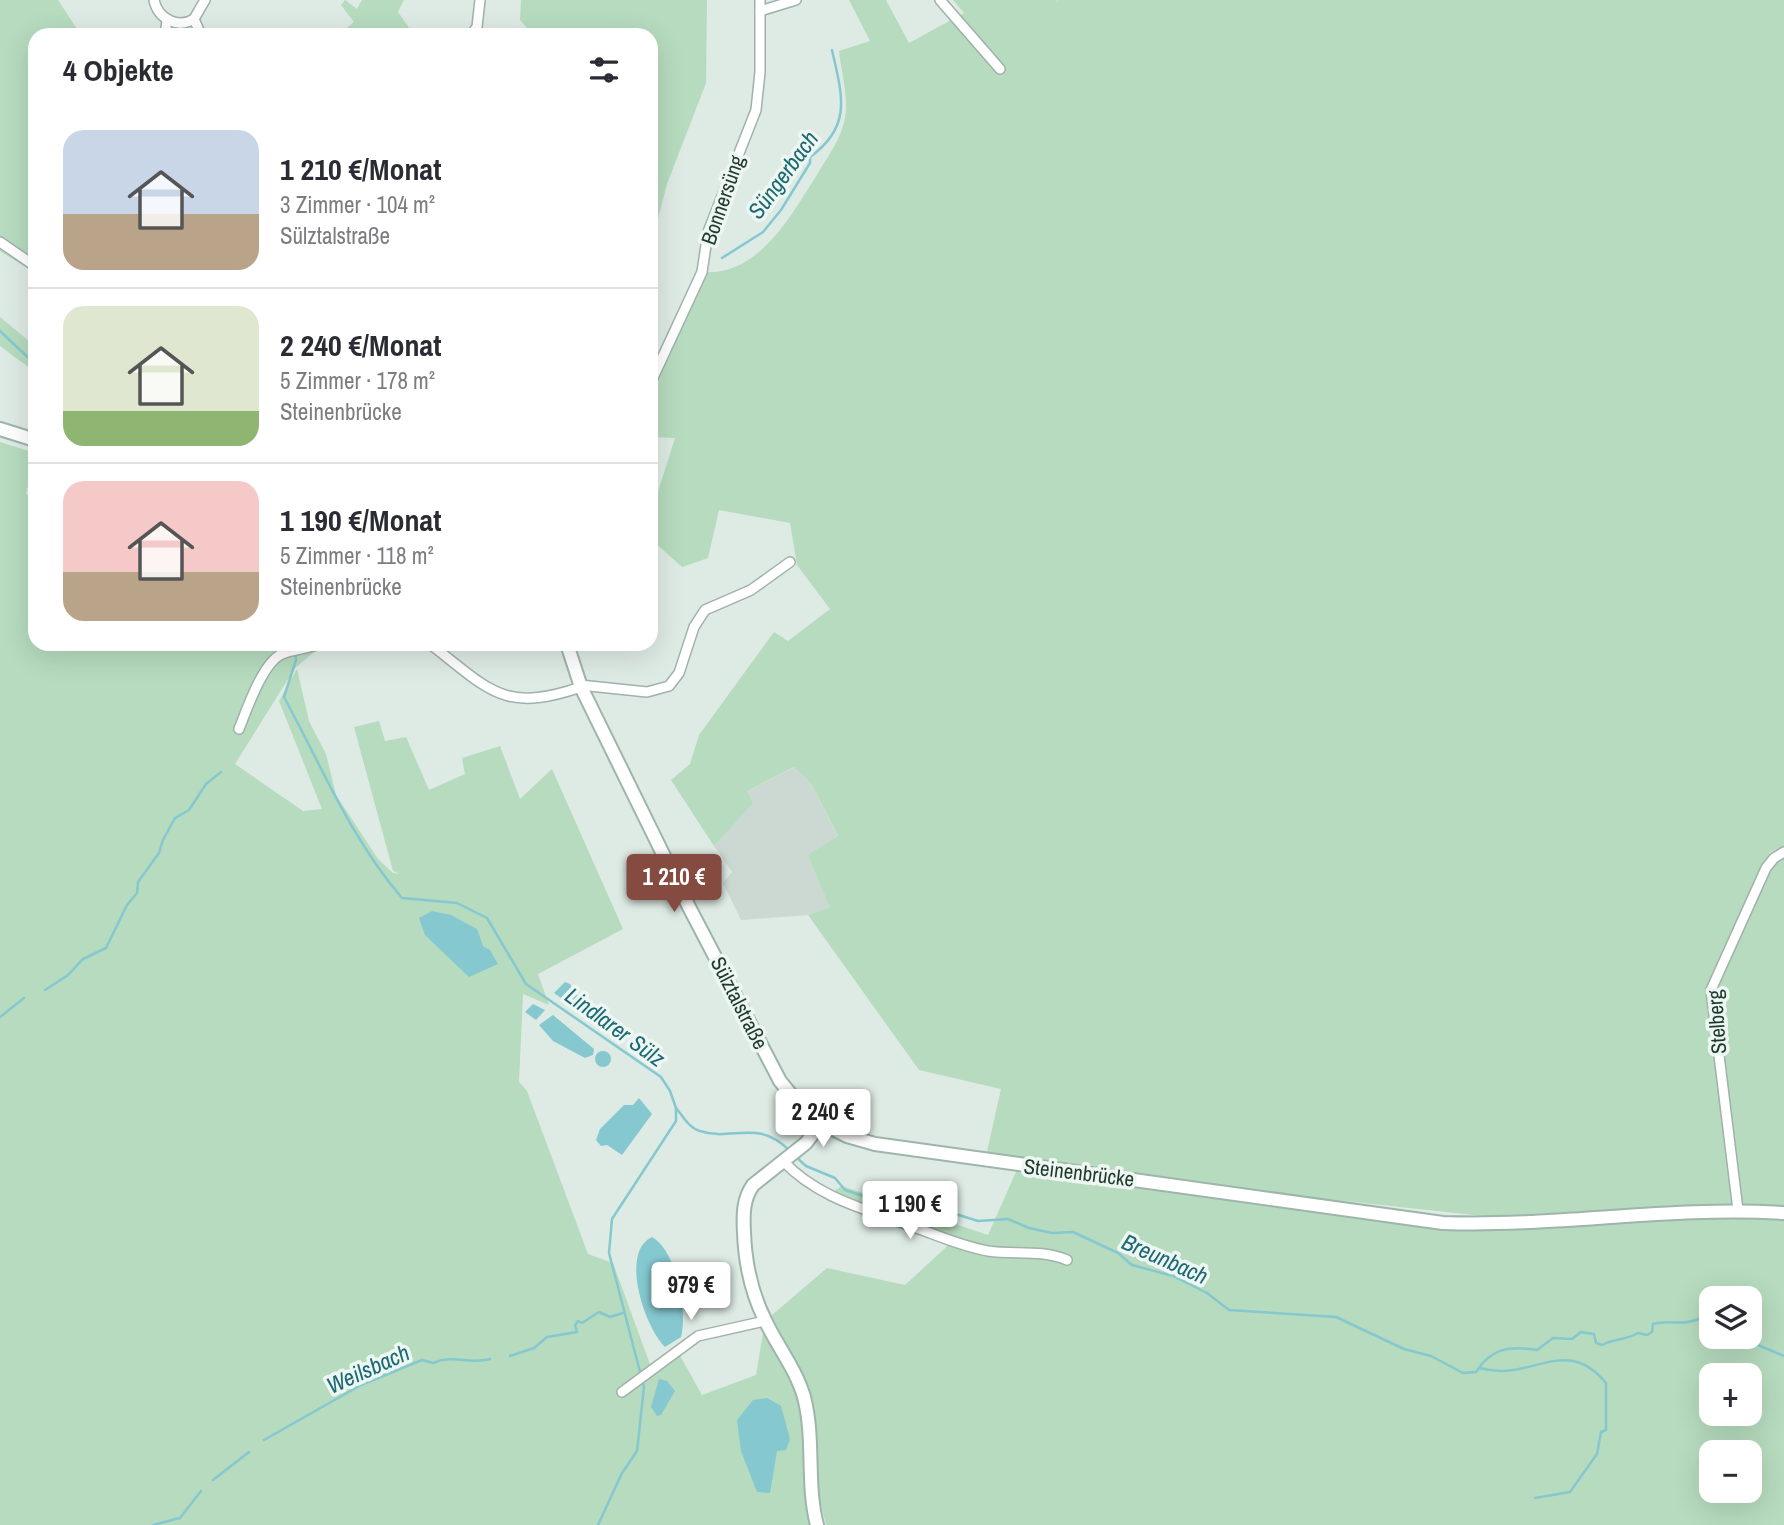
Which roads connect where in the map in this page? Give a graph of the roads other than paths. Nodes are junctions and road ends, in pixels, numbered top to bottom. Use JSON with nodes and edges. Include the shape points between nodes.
{"nodes":[{"id":1,"x":155,"y":0,"type":"edge"},
{"id":2,"x":205,"y":0,"type":"edge"},
{"id":3,"x":480,"y":0,"type":"edge"},
{"id":4,"x":760,"y":0,"type":"edge"},
{"id":5,"x":796,"y":0,"type":"edge"},
{"id":6,"x":940,"y":0,"type":"edge"},
{"id":7,"x":760,"y":11,"type":"junction"},
{"id":8,"x":194,"y":19,"type":"junction"},
{"id":9,"x":167,"y":20,"type":"junction"},
{"id":10,"x":166,"y":28,"type":"edge"},
{"id":11,"x":198,"y":28,"type":"edge"},
{"id":12,"x":476,"y":28,"type":"edge"},
{"id":13,"x":1000,"y":69,"type":"dead end"},
{"id":14,"x":0,"y":242,"type":"edge"},
{"id":15,"x":28,"y":260,"type":"edge"},
{"id":16,"x":658,"y":361,"type":"edge"},
{"id":17,"x":0,"y":429,"type":"edge"},
{"id":18,"x":28,"y":438,"type":"edge"},
{"id":19,"x":790,"y":562,"type":"dead end"},
{"id":20,"x":295,"y":651,"type":"edge"},
{"id":21,"x":439,"y":651,"type":"edge"},
{"id":22,"x":569,"y":651,"type":"edge"},
{"id":23,"x":580,"y":686,"type":"junction"},
{"id":24,"x":239,"y":729,"type":"dead end"},
{"id":25,"x":1784,"y":852,"type":"edge"},
{"id":26,"x":821,"y":1123,"type":"junction"},
{"id":27,"x":790,"y":1156,"type":"junction"},
{"id":28,"x":1738,"y":1210,"type":"junction"},
{"id":29,"x":1784,"y":1213,"type":"edge"},
{"id":30,"x":1067,"y":1260,"type":"dead end"},
{"id":31,"x":765,"y":1321,"type":"junction"},
{"id":32,"x":622,"y":1392,"type":"dead end"},
{"id":33,"x":817,"y":1525,"type":"edge"}],
"edges":[{"from":1,"to":9,"type":"street"},
{"from":2,"to":8,"type":"street"},
{"from":3,"to":12,"type":"street"},
{"from":4,"to":7,"type":"street","name":"Bonnersüng"},
{"from":5,"to":7,"type":"street"},
{"from":6,"to":13,"type":"street"},
{"from":7,"to":16,"type":"street","name":"Bonnersüng","via":[[756,110],[708,232],[702,272]]},
{"from":8,"to":9,"type":"street","via":[[187,24]]},
{"from":8,"to":11,"type":"street"},
{"from":9,"to":10,"type":"street"},
{"from":14,"to":15,"type":"street"},
{"from":17,"to":18,"type":"main road"},
{"from":19,"to":23,"type":"street","via":[[751,590],[705,610],[669,686],[647,692]]},
{"from":20,"to":24,"type":"street","via":[[273,660]]},
{"from":21,"to":23,"type":"street","via":[[488,689],[509,697],[546,699]]},
{"from":22,"to":23,"type":"main road","name":"Sülztalstraße"},
{"from":23,"to":26,"type":"main road","name":"Sülztalstraße","via":[[774,1070],[798,1103]]},
{"from":25,"to":28,"type":"street","name":"Stelberg","via":[[1766,868],[1711,990]]},
{"from":26,"to":27,"type":"main road"},
{"from":26,"to":28,"type":"main road","name":"Steinenbrücke","via":[[875,1144],[1468,1224]]},
{"from":27,"to":30,"type":"street","via":[[796,1174],[836,1200],[960,1246],[1052,1254]]},
{"from":27,"to":31,"type":"main road","via":[[753,1185],[743,1216],[748,1268]]},
{"from":28,"to":29,"type":"main road","name":"Steinenbrücke"},
{"from":31,"to":32,"type":"street","via":[[698,1336]]},
{"from":31,"to":33,"type":"main road","via":[[804,1396]]}]}
